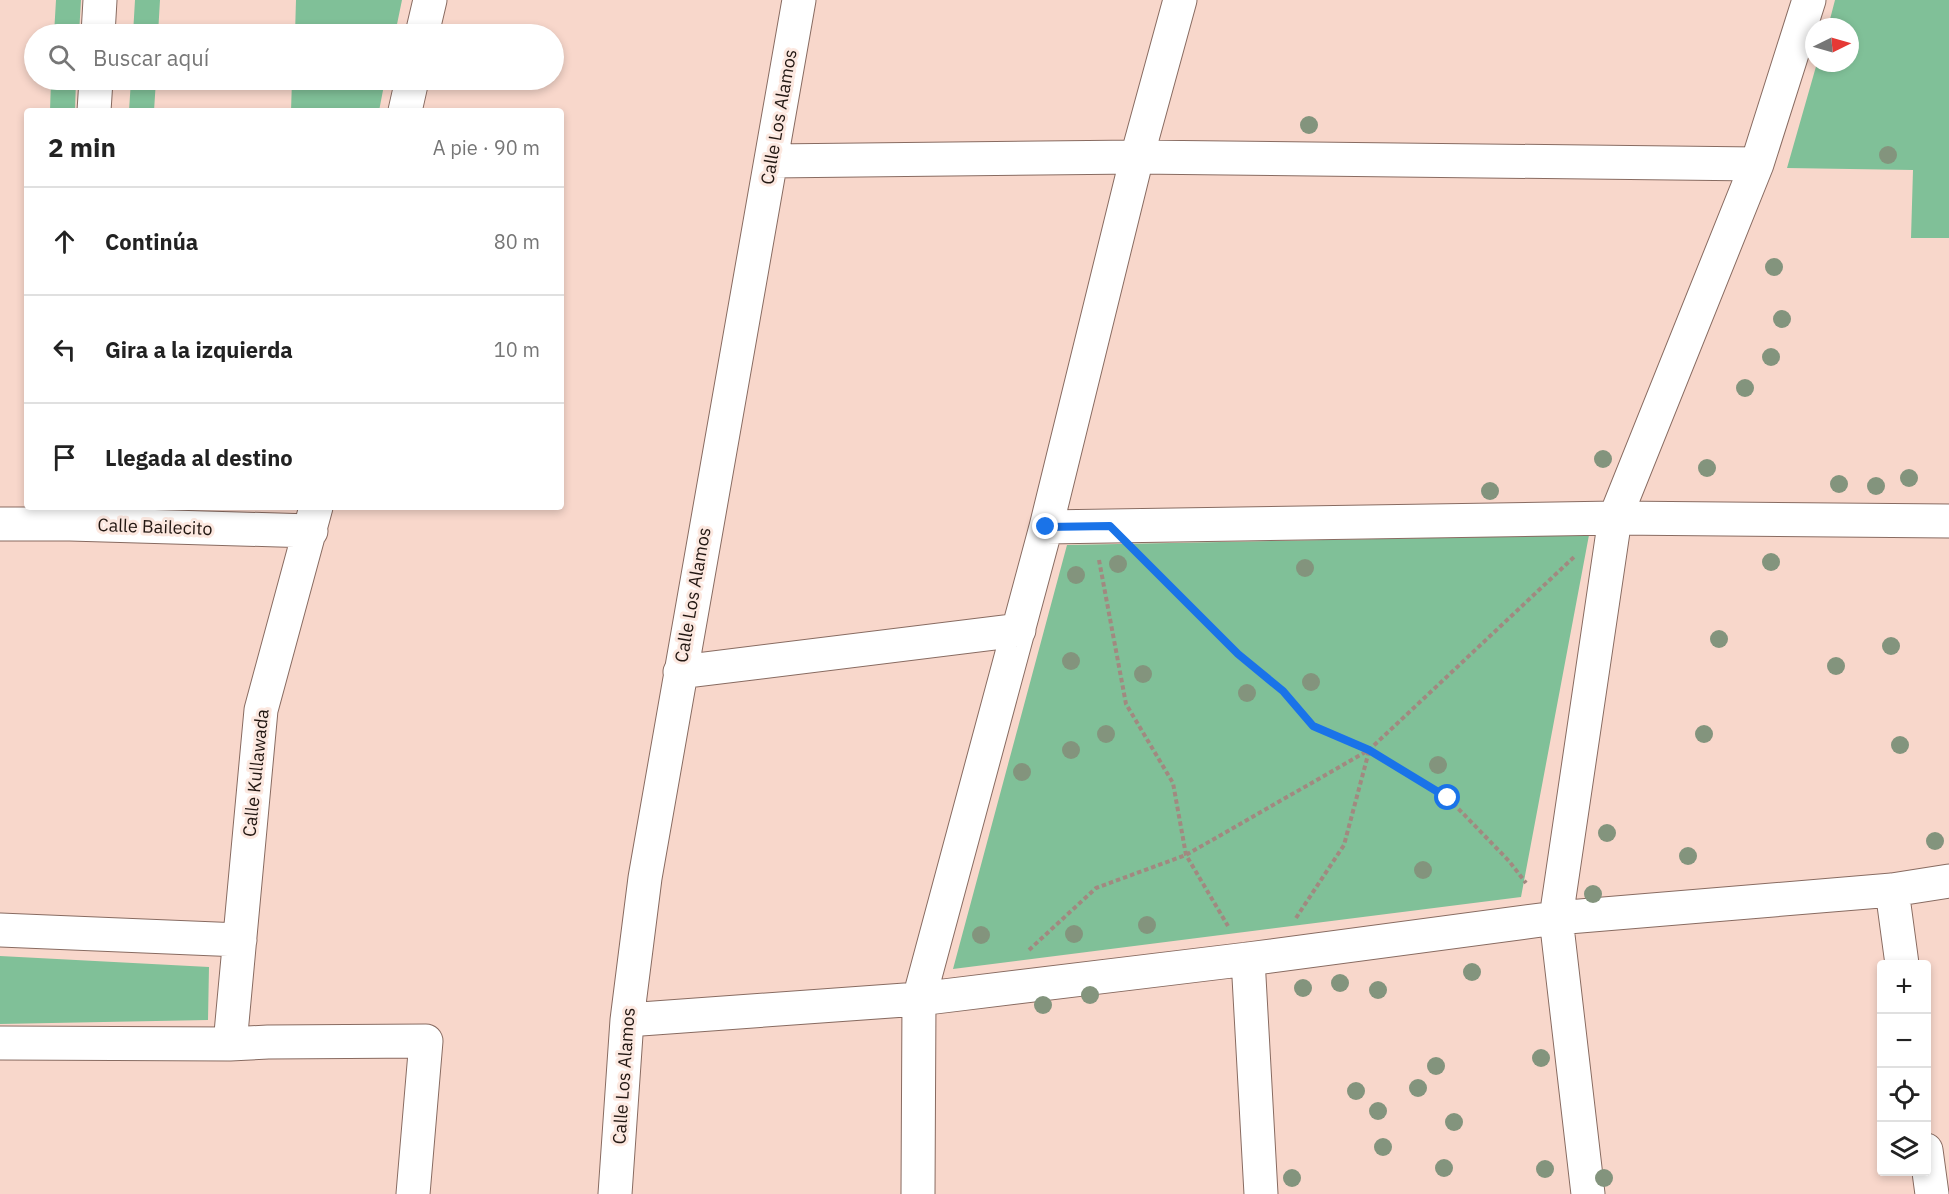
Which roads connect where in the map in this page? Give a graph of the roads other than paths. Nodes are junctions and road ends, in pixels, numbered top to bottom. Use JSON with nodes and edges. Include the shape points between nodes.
{"nodes":[{"id":1,"x":100,"y":0,"type":"edge"},
{"id":2,"x":430,"y":0,"type":"edge"},
{"id":3,"x":800,"y":0,"type":"edge"},
{"id":4,"x":1180,"y":0,"type":"edge"},
{"id":5,"x":1809,"y":0,"type":"edge"},
{"id":6,"x":99,"y":24,"type":"edge"},
{"id":7,"x":424,"y":24,"type":"edge"},
{"id":8,"x":95,"y":90,"type":"edge"},
{"id":9,"x":410,"y":90,"type":"edge"},
{"id":10,"x":94,"y":108,"type":"edge"},
{"id":11,"x":406,"y":108,"type":"edge"},
{"id":12,"x":1137,"y":157,"type":"junction"},
{"id":13,"x":771,"y":161,"type":"junction"},
{"id":14,"x":1757,"y":164,"type":"junction"},
{"id":15,"x":71,"y":516,"type":"edge"},
{"id":16,"x":1616,"y":518,"type":"junction"},
{"id":17,"x":313,"y":519,"type":"edge"},
{"id":18,"x":1949,"y":521,"type":"edge"},
{"id":19,"x":0,"y":524,"type":"edge"},
{"id":20,"x":1046,"y":527,"type":"junction"},
{"id":21,"x":1019,"y":630,"type":"junction"},
{"id":22,"x":680,"y":672,"type":"junction"},
{"id":23,"x":1949,"y":881,"type":"edge"},
{"id":24,"x":1892,"y":890,"type":"junction"},
{"id":25,"x":1556,"y":918,"type":"junction"},
{"id":26,"x":0,"y":930,"type":"edge"},
{"id":27,"x":240,"y":940,"type":"junction"},
{"id":28,"x":1260,"y":957,"type":"junction"},
{"id":29,"x":1901,"y":960,"type":"edge"},
{"id":30,"x":919,"y":999,"type":"junction"},
{"id":31,"x":627,"y":1020,"type":"junction"},
{"id":32,"x":0,"y":1043,"type":"edge"},
{"id":33,"x":230,"y":1044,"type":"junction"},
{"id":34,"x":1930,"y":1176,"type":"edge"},
{"id":35,"x":413,"y":1194,"type":"edge"},
{"id":36,"x":615,"y":1194,"type":"edge"},
{"id":37,"x":918,"y":1194,"type":"edge"},
{"id":38,"x":1261,"y":1194,"type":"edge"},
{"id":39,"x":1588,"y":1194,"type":"edge"},
{"id":40,"x":1932,"y":1194,"type":"edge"}],
"edges":[{"from":1,"to":6,"type":"street"},
{"from":2,"to":7,"type":"street"},
{"from":3,"to":13,"type":"street","name":"Calle Los Alamos"},
{"from":4,"to":12,"type":"street"},
{"from":5,"to":14,"type":"street"},
{"from":8,"to":10,"type":"street"},
{"from":9,"to":11,"type":"street"},
{"from":12,"to":13,"type":"street"},
{"from":12,"to":14,"type":"street"},
{"from":12,"to":20,"type":"street"},
{"from":13,"to":22,"type":"street","name":"Calle Los Alamos"},
{"from":14,"to":16,"type":"street"},
{"from":15,"to":17,"type":"street","name":"Calle Bailecito"},
{"from":15,"to":19,"type":"street","name":"Calle Bailecito"},
{"from":16,"to":18,"type":"street"},
{"from":16,"to":20,"type":"street"},
{"from":16,"to":25,"type":"street"},
{"from":17,"to":27,"type":"street","name":"Calle Kullawada","via":[[261,710]]},
{"from":20,"to":21,"type":"street"},
{"from":21,"to":22,"type":"street"},
{"from":21,"to":30,"type":"street"},
{"from":22,"to":31,"type":"street","name":"Calle Los Alamos","via":[[645,878]]},
{"from":23,"to":24,"type":"street"},
{"from":24,"to":25,"type":"street"},
{"from":24,"to":29,"type":"street"},
{"from":25,"to":28,"type":"street"},
{"from":25,"to":39,"type":"street"},
{"from":26,"to":27,"type":"street"},
{"from":27,"to":33,"type":"street","name":"Calle Kullawada"},
{"from":28,"to":30,"type":"street"},
{"from":28,"to":38,"type":"street"},
{"from":30,"to":31,"type":"street"},
{"from":30,"to":37,"type":"street"},
{"from":31,"to":36,"type":"street","name":"Calle Los Alamos"},
{"from":32,"to":33,"type":"street"},
{"from":33,"to":35,"type":"street","via":[[426,1041]]},
{"from":34,"to":40,"type":"street"}]}
